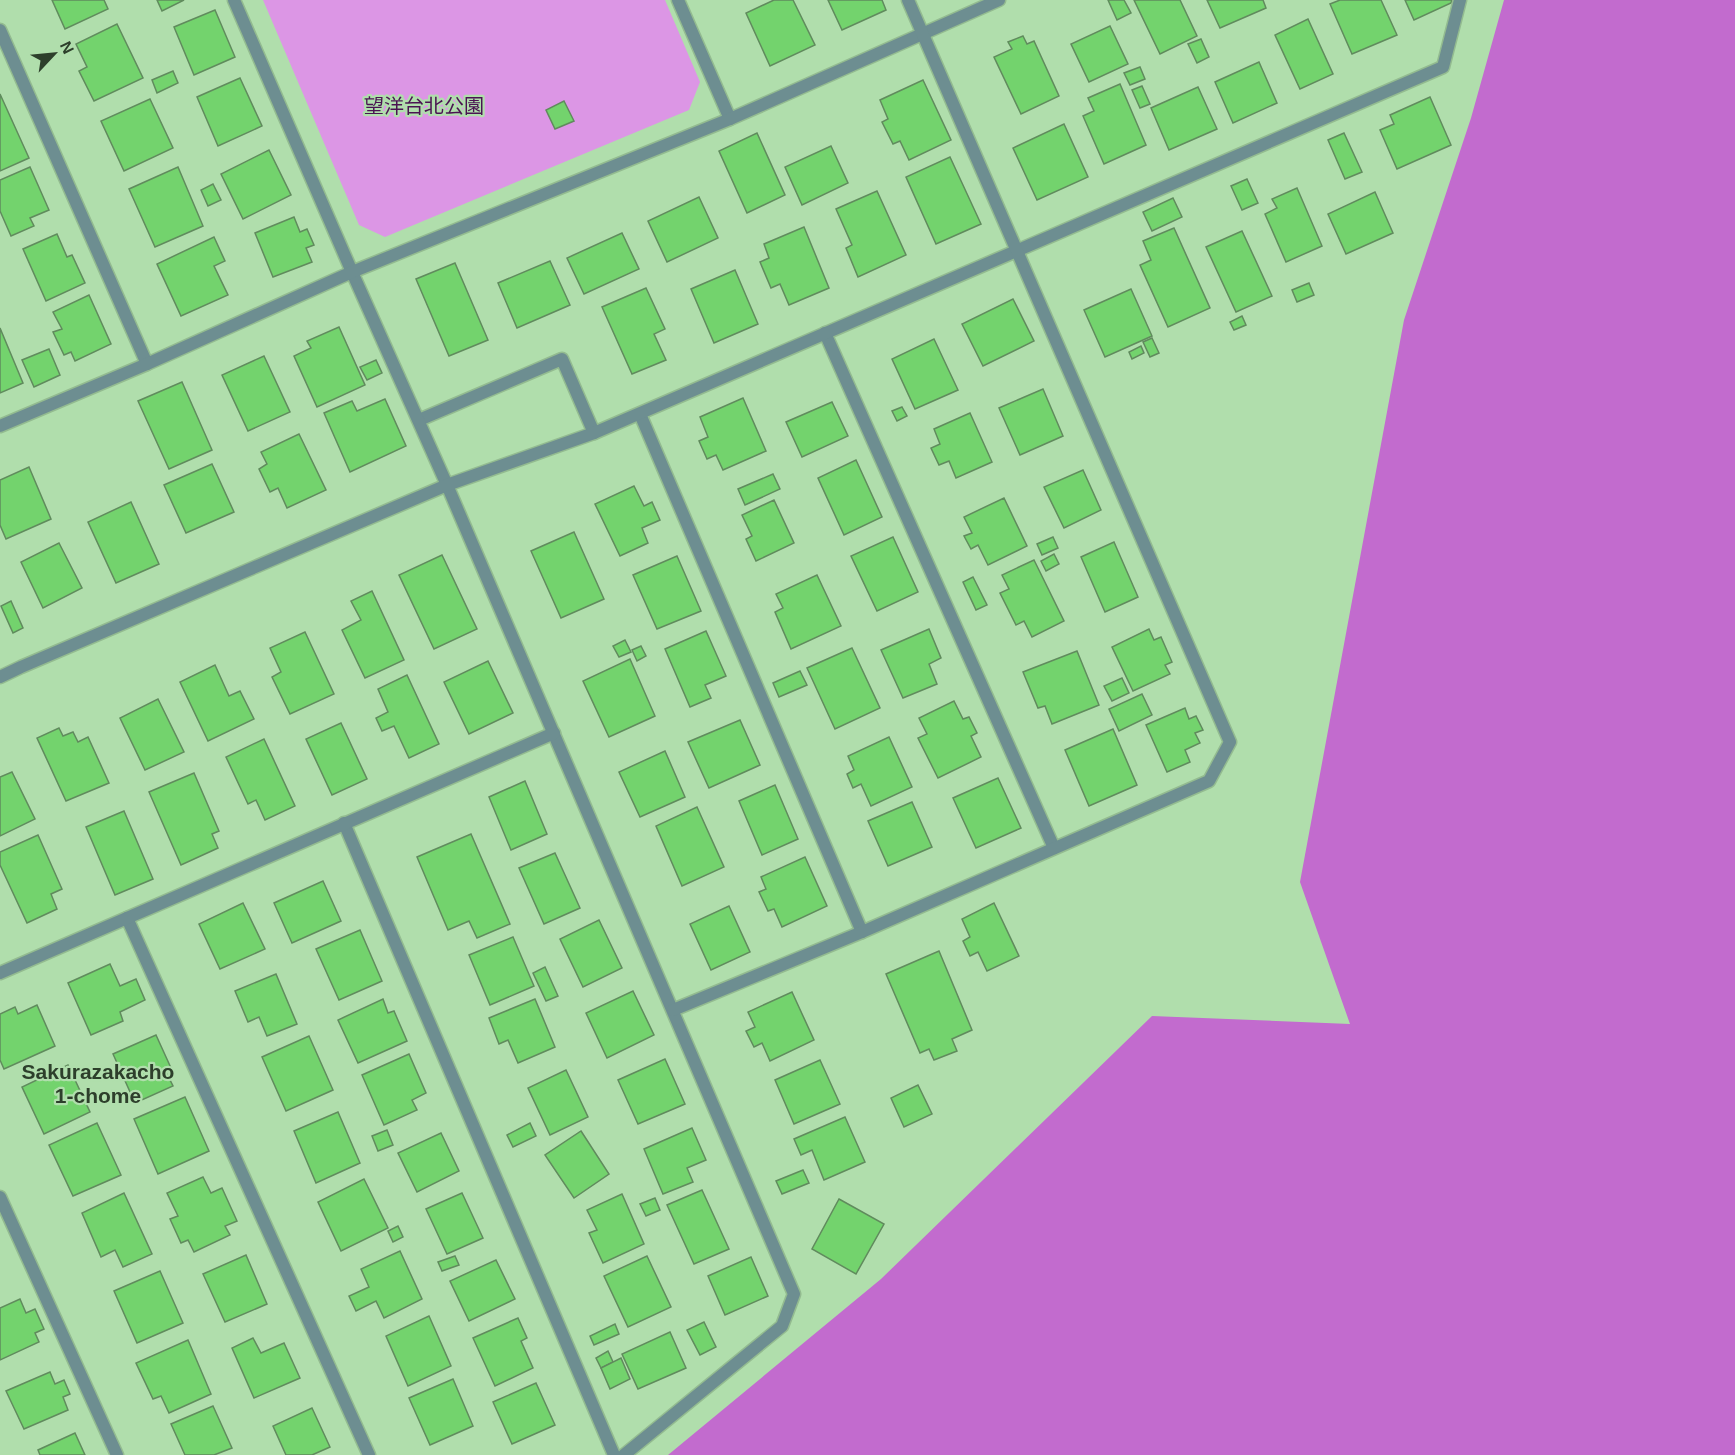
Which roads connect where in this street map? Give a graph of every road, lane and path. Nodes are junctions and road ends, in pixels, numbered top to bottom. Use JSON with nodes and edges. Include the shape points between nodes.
{"nodes":[{"id":1,"x":234,"y":0,"type":"edge"},
{"id":2,"x":678,"y":0,"type":"edge"},
{"id":3,"x":908,"y":0,"type":"edge"},
{"id":4,"x":999,"y":0,"type":"edge"},
{"id":5,"x":1460,"y":0,"type":"edge"},
{"id":6,"x":0,"y":30,"type":"edge"},
{"id":7,"x":922,"y":34,"type":"junction"},
{"id":8,"x":730,"y":119,"type":"junction"},
{"id":9,"x":1018,"y":250,"type":"junction"},
{"id":10,"x":352,"y":272,"type":"junction"},
{"id":11,"x":825,"y":333,"type":"junction"},
{"id":12,"x":147,"y":364,"type":"junction"},
{"id":13,"x":640,"y":414,"type":"junction"},
{"id":14,"x":419,"y":420,"type":"junction"},
{"id":15,"x":0,"y":426,"type":"edge"},
{"id":16,"x":594,"y":433,"type":"junction"},
{"id":17,"x":447,"y":485,"type":"junction"},
{"id":18,"x":0,"y":677,"type":"edge"},
{"id":19,"x":554,"y":733,"type":"junction"},
{"id":20,"x":345,"y":823,"type":"junction"},
{"id":21,"x":1054,"y":848,"type":"junction"},
{"id":22,"x":127,"y":918,"type":"junction"},
{"id":23,"x":862,"y":932,"type":"junction"},
{"id":24,"x":0,"y":973,"type":"edge"},
{"id":25,"x":673,"y":1010,"type":"junction"},
{"id":26,"x":0,"y":1197,"type":"edge"},
{"id":27,"x":117,"y":1455,"type":"edge"},
{"id":28,"x":369,"y":1455,"type":"edge"},
{"id":29,"x":614,"y":1455,"type":"edge"},
{"id":30,"x":624,"y":1455,"type":"edge"}],
"edges":[{"from":1,"to":10,"type":"street"},
{"from":2,"to":8,"type":"street"},
{"from":3,"to":7,"type":"street"},
{"from":4,"to":7,"type":"street"},
{"from":5,"to":9,"type":"street","via":[[1443,67]]},
{"from":6,"to":12,"type":"street"},
{"from":7,"to":8,"type":"street"},
{"from":7,"to":9,"type":"street"},
{"from":8,"to":10,"type":"street"},
{"from":9,"to":11,"type":"street"},
{"from":9,"to":21,"type":"street","via":[[1230,742],[1209,781]]},
{"from":10,"to":12,"type":"street"},
{"from":10,"to":14,"type":"street"},
{"from":11,"to":13,"type":"street"},
{"from":11,"to":21,"type":"street"},
{"from":12,"to":15,"type":"street"},
{"from":13,"to":16,"type":"street"},
{"from":13,"to":23,"type":"street"},
{"from":14,"to":16,"type":"street","via":[[562,358]]},
{"from":14,"to":17,"type":"street"},
{"from":16,"to":17,"type":"street"},
{"from":17,"to":18,"type":"street"},
{"from":17,"to":19,"type":"street"},
{"from":19,"to":20,"type":"street"},
{"from":19,"to":25,"type":"street"},
{"from":20,"to":22,"type":"street"},
{"from":20,"to":29,"type":"street"},
{"from":21,"to":23,"type":"street"},
{"from":22,"to":24,"type":"street"},
{"from":22,"to":28,"type":"street"},
{"from":23,"to":25,"type":"street"},
{"from":25,"to":30,"type":"street","via":[[794,1294],[782,1326]]},
{"from":26,"to":27,"type":"street"}]}
